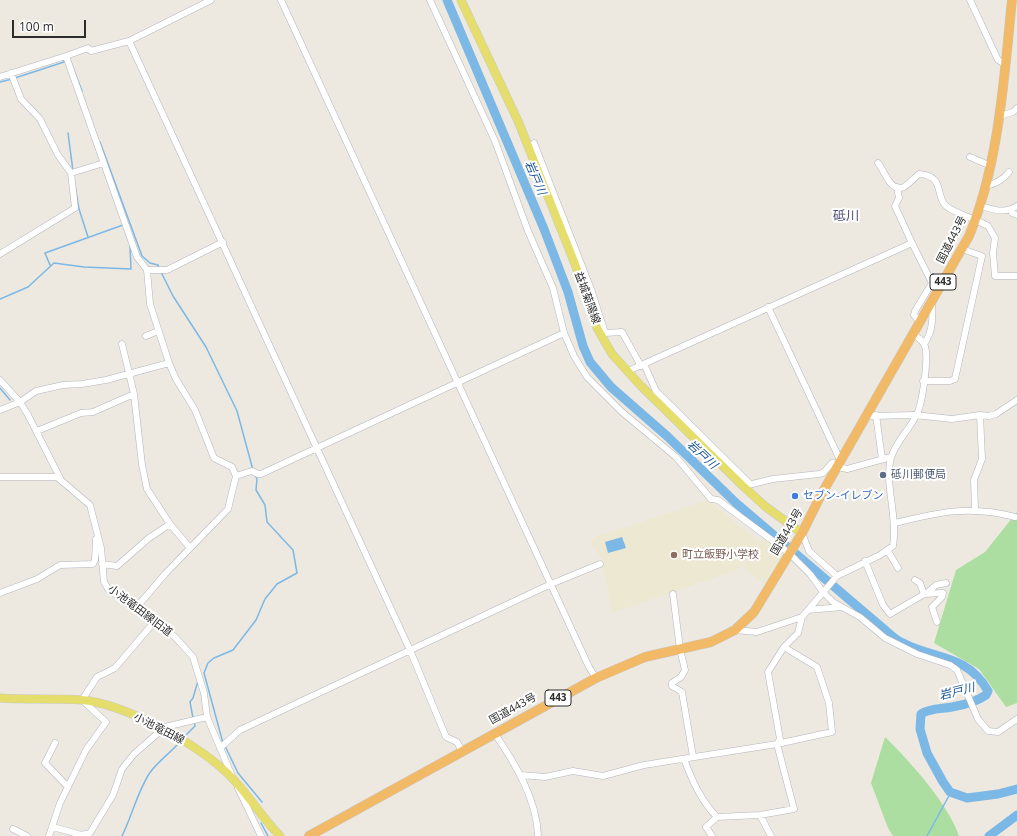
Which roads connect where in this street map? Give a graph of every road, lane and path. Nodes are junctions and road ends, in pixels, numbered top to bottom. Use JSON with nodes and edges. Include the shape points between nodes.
{"nodes":[{"id":1,"x":211,"y":0,"type":"edge"},
{"id":2,"x":281,"y":0,"type":"edge"},
{"id":3,"x":430,"y":0,"type":"edge"},
{"id":4,"x":461,"y":0,"type":"edge"},
{"id":5,"x":970,"y":0,"type":"edge"},
{"id":6,"x":1014,"y":6,"type":"edge"},
{"id":7,"x":129,"y":41,"type":"junction"},
{"id":8,"x":66,"y":56,"type":"junction"},
{"id":9,"x":1004,"y":64,"type":"junction"},
{"id":10,"x":11,"y":73,"type":"junction"},
{"id":11,"x":0,"y":77,"type":"edge"},
{"id":12,"x":1017,"y":108,"type":"edge"},
{"id":13,"x":999,"y":116,"type":"junction"},
{"id":14,"x":534,"y":143,"type":"dead end"},
{"id":15,"x":970,"y":157,"type":"dead end"},
{"id":16,"x":104,"y":162,"type":"junction"},
{"id":17,"x":878,"y":163,"type":"dead end"},
{"id":18,"x":991,"y":166,"type":"junction"},
{"id":19,"x":1009,"y":172,"type":"dead end"},
{"id":20,"x":71,"y":173,"type":"junction"},
{"id":21,"x":987,"y":186,"type":"junction"},
{"id":22,"x":897,"y":188,"type":"junction"},
{"id":23,"x":982,"y":206,"type":"junction"},
{"id":24,"x":1017,"y":206,"type":"edge"},
{"id":25,"x":1011,"y":210,"type":"junction"},
{"id":26,"x":1017,"y":215,"type":"edge"},
{"id":27,"x":976,"y":220,"type":"junction"},
{"id":28,"x":223,"y":242,"type":"junction"},
{"id":29,"x":912,"y":243,"type":"junction"},
{"id":30,"x":962,"y":248,"type":"junction"},
{"id":31,"x":0,"y":254,"type":"edge"},
{"id":32,"x":147,"y":270,"type":"junction"},
{"id":33,"x":1017,"y":276,"type":"edge"},
{"id":34,"x":932,"y":301,"type":"junction"},
{"id":35,"x":768,"y":307,"type":"junction"},
{"id":36,"x":920,"y":322,"type":"junction"},
{"id":37,"x":158,"y":331,"type":"junction"},
{"id":38,"x":564,"y":333,"type":"junction"},
{"id":39,"x":913,"y":333,"type":"junction"},
{"id":40,"x":146,"y":336,"type":"dead end"},
{"id":41,"x":122,"y":344,"type":"dead end"},
{"id":42,"x":924,"y":344,"type":"junction"},
{"id":43,"x":169,"y":363,"type":"junction"},
{"id":44,"x":642,"y":365,"type":"junction"},
{"id":45,"x":628,"y":371,"type":"junction"},
{"id":46,"x":130,"y":374,"type":"junction"},
{"id":47,"x":0,"y":380,"type":"edge"},
{"id":48,"x":923,"y":381,"type":"junction"},
{"id":49,"x":458,"y":382,"type":"junction"},
{"id":50,"x":134,"y":394,"type":"junction"},
{"id":51,"x":1017,"y":401,"type":"edge"},
{"id":52,"x":20,"y":402,"type":"junction"},
{"id":53,"x":0,"y":410,"type":"edge"},
{"id":54,"x":872,"y":415,"type":"junction"},
{"id":55,"x":917,"y":415,"type":"junction"},
{"id":56,"x":980,"y":415,"type":"junction"},
{"id":57,"x":37,"y":431,"type":"junction"},
{"id":58,"x":317,"y":448,"type":"junction"},
{"id":59,"x":891,"y":457,"type":"junction"},
{"id":60,"x":882,"y":460,"type":"junction"},
{"id":61,"x":839,"y":464,"type":"junction"},
{"id":62,"x":236,"y":476,"type":"junction"},
{"id":63,"x":0,"y":478,"type":"edge"},
{"id":64,"x":63,"y":480,"type":"junction"},
{"id":65,"x":747,"y":486,"type":"junction"},
{"id":66,"x":975,"y":509,"type":"junction"},
{"id":67,"x":1015,"y":516,"type":"dead end"},
{"id":68,"x":895,"y":523,"type":"junction"},
{"id":69,"x":170,"y":524,"type":"junction"},
{"id":70,"x":97,"y":532,"type":"junction"},
{"id":71,"x":801,"y":535,"type":"junction"},
{"id":72,"x":190,"y":548,"type":"junction"},
{"id":73,"x":888,"y":551,"type":"junction"},
{"id":74,"x":789,"y":553,"type":"junction"},
{"id":75,"x":865,"y":561,"type":"junction"},
{"id":76,"x":102,"y":564,"type":"junction"},
{"id":77,"x":600,"y":564,"type":"dead end"},
{"id":78,"x":898,"y":568,"type":"dead end"},
{"id":79,"x":837,"y":576,"type":"junction"},
{"id":80,"x":915,"y":580,"type":"dead end"},
{"id":81,"x":946,"y":583,"type":"dead end"},
{"id":82,"x":551,"y":584,"type":"junction"},
{"id":83,"x":825,"y":591,"type":"junction"},
{"id":84,"x":0,"y":593,"type":"edge"},
{"id":85,"x":674,"y":594,"type":"dead end"},
{"id":86,"x":924,"y":594,"type":"junction"},
{"id":87,"x":842,"y":607,"type":"junction"},
{"id":88,"x":136,"y":608,"type":"junction"},
{"id":89,"x":808,"y":610,"type":"junction"},
{"id":90,"x":802,"y":617,"type":"junction"},
{"id":91,"x":155,"y":621,"type":"junction"},
{"id":92,"x":937,"y":622,"type":"dead end"},
{"id":93,"x":735,"y":630,"type":"junction"},
{"id":94,"x":784,"y":646,"type":"junction"},
{"id":95,"x":680,"y":649,"type":"junction"},
{"id":96,"x":410,"y":650,"type":"junction"},
{"id":97,"x":596,"y":678,"type":"junction"},
{"id":98,"x":0,"y":698,"type":"edge"},
{"id":99,"x":82,"y":700,"type":"junction"},
{"id":100,"x":207,"y":717,"type":"junction"},
{"id":101,"x":1017,"y":719,"type":"edge"},
{"id":102,"x":162,"y":730,"type":"junction"},
{"id":103,"x":495,"y":734,"type":"junction"},
{"id":104,"x":55,"y":743,"type":"dead end"},
{"id":105,"x":777,"y":744,"type":"junction"},
{"id":106,"x":223,"y":745,"type":"junction"},
{"id":107,"x":462,"y":751,"type":"junction"},
{"id":108,"x":693,"y":757,"type":"junction"},
{"id":109,"x":684,"y":759,"type":"junction"},
{"id":110,"x":521,"y":775,"type":"junction"},
{"id":111,"x":234,"y":780,"type":"junction"},
{"id":112,"x":68,"y":787,"type":"junction"},
{"id":113,"x":760,"y":815,"type":"junction"},
{"id":114,"x":717,"y":817,"type":"junction"},
{"id":115,"x":53,"y":827,"type":"junction"},
{"id":116,"x":13,"y":829,"type":"dead end"},
{"id":117,"x":27,"y":836,"type":"edge"},
{"id":118,"x":49,"y":836,"type":"edge"},
{"id":119,"x":261,"y":836,"type":"edge"},
{"id":120,"x":280,"y":836,"type":"edge"},
{"id":121,"x":309,"y":836,"type":"edge"},
{"id":122,"x":538,"y":836,"type":"edge"},
{"id":123,"x":712,"y":836,"type":"edge"},
{"id":124,"x":771,"y":836,"type":"edge"}],
"edges":[{"from":1,"to":7,"type":"street"},
{"from":2,"to":49,"type":"street"},
{"from":3,"to":38,"type":"street","via":[[495,141],[528,231],[553,288]]},
{"from":4,"to":45,"type":"main road","name":"益城菊陽線","via":[[536,165],[598,328],[612,354]]},
{"from":5,"to":9,"type":"street","via":[[998,60]]},
{"from":6,"to":9,"type":"highway","name":"国道443号","number":"443"},
{"from":7,"to":8,"type":"street","via":[[91,50],[88,48]]},
{"from":7,"to":28,"type":"street"},
{"from":8,"to":10,"type":"street"},
{"from":8,"to":16,"type":"street"},
{"from":9,"to":13,"type":"highway","name":"国道443号","number":"443"},
{"from":10,"to":11,"type":"street"},
{"from":10,"to":20,"type":"street","via":[[21,99],[40,119],[58,155]]},
{"from":12,"to":13,"type":"street","via":[[1013,112]]},
{"from":13,"to":18,"type":"highway","name":"国道443号","number":"443"},
{"from":14,"to":44,"type":"street","via":[[606,333],[622,332]]},
{"from":15,"to":18,"type":"street"},
{"from":16,"to":20,"type":"street"},
{"from":16,"to":32,"type":"street","via":[[137,257]]},
{"from":17,"to":22,"type":"street","via":[[890,183]]},
{"from":18,"to":21,"type":"highway","name":"国道443号","number":"443"},
{"from":19,"to":21,"type":"street","via":[[996,183]]},
{"from":20,"to":31,"type":"street","via":[[75,208]]},
{"from":21,"to":23,"type":"highway","name":"国道443号","number":"443"},
{"from":22,"to":27,"type":"street","via":[[904,187],[919,174],[923,174],[939,186],[945,205]]},
{"from":22,"to":29,"type":"street","via":[[899,198],[895,206]]},
{"from":23,"to":25,"type":"street","via":[[1003,212]]},
{"from":23,"to":27,"type":"highway","name":"国道443号","number":"443"},
{"from":24,"to":25,"type":"street"},
{"from":25,"to":26,"type":"street"},
{"from":27,"to":30,"type":"highway","name":"国道443号","number":"443"},
{"from":27,"to":33,"type":"street","via":[[988,226],[995,238],[995,276]]},
{"from":28,"to":32,"type":"street","via":[[166,270]]},
{"from":28,"to":58,"type":"street"},
{"from":29,"to":35,"type":"street"},
{"from":29,"to":36,"type":"street","via":[[932,283],[915,311],[914,315]]},
{"from":30,"to":34,"type":"highway","name":"国道443号","number":"443"},
{"from":30,"to":48,"type":"street","via":[[982,256],[955,379]]},
{"from":32,"to":37,"type":"street","via":[[150,304]]},
{"from":34,"to":36,"type":"highway","name":"国道443号","number":"443"},
{"from":34,"to":42,"type":"street","via":[[930,336]]},
{"from":35,"to":44,"type":"street"},
{"from":35,"to":61,"type":"street"},
{"from":36,"to":39,"type":"highway","name":"国道443号","number":"443"},
{"from":37,"to":40,"type":"street"},
{"from":37,"to":43,"type":"street"},
{"from":38,"to":49,"type":"street"},
{"from":38,"to":74,"type":"street","via":[[587,377],[622,412],[676,457],[711,499],[718,500]]},
{"from":39,"to":42,"type":"street"},
{"from":39,"to":54,"type":"highway","name":"国道443号","number":"443"},
{"from":41,"to":46,"type":"street"},
{"from":42,"to":48,"type":"street","via":[[926,352]]},
{"from":43,"to":46,"type":"street"},
{"from":43,"to":62,"type":"street","via":[[195,410],[214,458],[232,467]]},
{"from":44,"to":45,"type":"street"},
{"from":44,"to":65,"type":"street","via":[[656,391]]},
{"from":45,"to":65,"type":"main road","name":"益城菊陽線"},
{"from":46,"to":50,"type":"street"},
{"from":46,"to":52,"type":"street","via":[[82,384],[63,384],[36,391]]},
{"from":47,"to":52,"type":"street","name":"小池竜田線旧道"},
{"from":48,"to":55,"type":"street"},
{"from":49,"to":58,"type":"street"},
{"from":49,"to":82,"type":"street"},
{"from":50,"to":57,"type":"street","via":[[93,412],[81,413]]},
{"from":50,"to":69,"type":"street","via":[[147,489]]},
{"from":51,"to":56,"type":"street","via":[[996,414]]},
{"from":52,"to":53,"type":"street"},
{"from":52,"to":57,"type":"street","name":"小池竜田線旧道"},
{"from":54,"to":55,"type":"street"},
{"from":54,"to":60,"type":"street"},
{"from":54,"to":61,"type":"highway","name":"国道443号","number":"443"},
{"from":55,"to":56,"type":"street","via":[[952,419]]},
{"from":55,"to":59,"type":"street"},
{"from":56,"to":66,"type":"street","via":[[982,460],[974,480]]},
{"from":57,"to":64,"type":"street","name":"小池竜田線旧道","via":[[58,477]]},
{"from":58,"to":62,"type":"street","via":[[261,474],[252,471]]},
{"from":58,"to":96,"type":"street"},
{"from":59,"to":60,"type":"street"},
{"from":59,"to":68,"type":"street","via":[[889,480]]},
{"from":60,"to":61,"type":"street","via":[[847,469]]},
{"from":61,"to":65,"type":"street","via":[[832,463],[819,474],[773,479]]},
{"from":61,"to":71,"type":"highway","name":"国道443号","number":"443"},
{"from":62,"to":72,"type":"street","via":[[228,509]]},
{"from":63,"to":64,"type":"street","via":[[50,476]]},
{"from":64,"to":70,"type":"street","name":"小池竜田線旧道","via":[[90,506]]},
{"from":65,"to":71,"type":"main road","name":"益城菊陽線","via":[[766,507]]},
{"from":66,"to":67,"type":"street"},
{"from":66,"to":68,"type":"street","via":[[930,514]]},
{"from":68,"to":73,"type":"street","via":[[893,546]]},
{"from":69,"to":72,"type":"street"},
{"from":69,"to":76,"type":"street","via":[[149,538],[117,566]]},
{"from":70,"to":76,"type":"street","name":"小池竜田線旧道"},
{"from":70,"to":84,"type":"street","via":[[95,560],[92,564],[60,565],[36,579]]},
{"from":71,"to":74,"type":"highway","name":"国道443号","number":"443"},
{"from":71,"to":79,"type":"street","via":[[808,551]]},
{"from":72,"to":88,"type":"street"},
{"from":73,"to":75,"type":"street"},
{"from":73,"to":78,"type":"street"},
{"from":74,"to":83,"type":"street"},
{"from":74,"to":93,"type":"highway","name":"国道443号","number":"443","via":[[754,612]]},
{"from":75,"to":79,"type":"street"},
{"from":75,"to":86,"type":"street","via":[[883,605],[890,614]]},
{"from":76,"to":88,"type":"street","name":"小池竜田線旧道","via":[[104,582],[108,589]]},
{"from":77,"to":82,"type":"street"},
{"from":79,"to":83,"type":"street"},
{"from":80,"to":86,"type":"street","via":[[920,584]]},
{"from":81,"to":86,"type":"street","via":[[936,585]]},
{"from":82,"to":96,"type":"street"},
{"from":82,"to":97,"type":"street","via":[[588,667]]},
{"from":83,"to":87,"type":"street"},
{"from":83,"to":89,"type":"street"},
{"from":85,"to":95,"type":"street"},
{"from":86,"to":92,"type":"street","via":[[943,593],[932,607]]},
{"from":87,"to":89,"type":"street"},
{"from":87,"to":101,"type":"street","via":[[901,647],[957,670],[978,719],[988,731],[1003,729]]},
{"from":88,"to":91,"type":"street","name":"小池竜田線旧道"},
{"from":89,"to":90,"type":"street"},
{"from":90,"to":93,"type":"street","via":[[757,632]]},
{"from":90,"to":94,"type":"street","via":[[798,633]]},
{"from":91,"to":99,"type":"street","via":[[115,668],[97,677]]},
{"from":91,"to":100,"type":"street","name":"小池竜田線旧道","via":[[175,637],[193,657],[204,693]]},
{"from":93,"to":95,"type":"highway","name":"国道443号","number":"443","via":[[711,642]]},
{"from":94,"to":105,"type":"street","via":[[768,672],[780,739]]},
{"from":94,"to":105,"type":"street","via":[[817,667],[829,703],[832,732]]},
{"from":95,"to":97,"type":"highway","name":"国道443号","number":"443","via":[[645,657]]},
{"from":95,"to":108,"type":"street","via":[[685,670],[672,686],[682,692]]},
{"from":96,"to":106,"type":"street","via":[[240,730]]},
{"from":96,"to":107,"type":"street","via":[[446,737],[457,742]]},
{"from":97,"to":103,"type":"highway","name":"国道443号","number":"443"},
{"from":98,"to":99,"type":"main road","name":"小池竜田線"},
{"from":99,"to":102,"type":"main road","name":"小池竜田線","via":[[108,705]]},
{"from":99,"to":112,"type":"street","via":[[106,722],[86,750]]},
{"from":100,"to":102,"type":"street","via":[[165,727]]},
{"from":100,"to":106,"type":"street","name":"小池竜田線旧道"},
{"from":102,"to":111,"type":"main road","name":"小池竜田線","via":[[203,752]]},
{"from":102,"to":115,"type":"street","via":[[134,754],[122,769],[113,795],[90,833],[81,835]]},
{"from":103,"to":107,"type":"highway","name":"国道443号","number":"443"},
{"from":103,"to":110,"type":"street"},
{"from":104,"to":112,"type":"street","via":[[45,763]]},
{"from":105,"to":108,"type":"street"},
{"from":105,"to":113,"type":"street","via":[[794,809]]},
{"from":106,"to":111,"type":"street","name":"小池竜田線旧道"},
{"from":107,"to":121,"type":"highway","name":"国道443号","number":"443"},
{"from":108,"to":109,"type":"street"},
{"from":109,"to":110,"type":"street","via":[[644,765],[604,776],[573,771],[545,778]]},
{"from":109,"to":114,"type":"street","via":[[710,811]]},
{"from":110,"to":122,"type":"street","via":[[538,818]]},
{"from":111,"to":119,"type":"street","name":"小池竜田線旧道"},
{"from":111,"to":120,"type":"main road","name":"小池竜田線"},
{"from":112,"to":115,"type":"street"},
{"from":113,"to":114,"type":"street"},
{"from":113,"to":124,"type":"street"},
{"from":114,"to":123,"type":"street","via":[[706,827]]},
{"from":115,"to":118,"type":"street"},
{"from":116,"to":117,"type":"street"}]}
